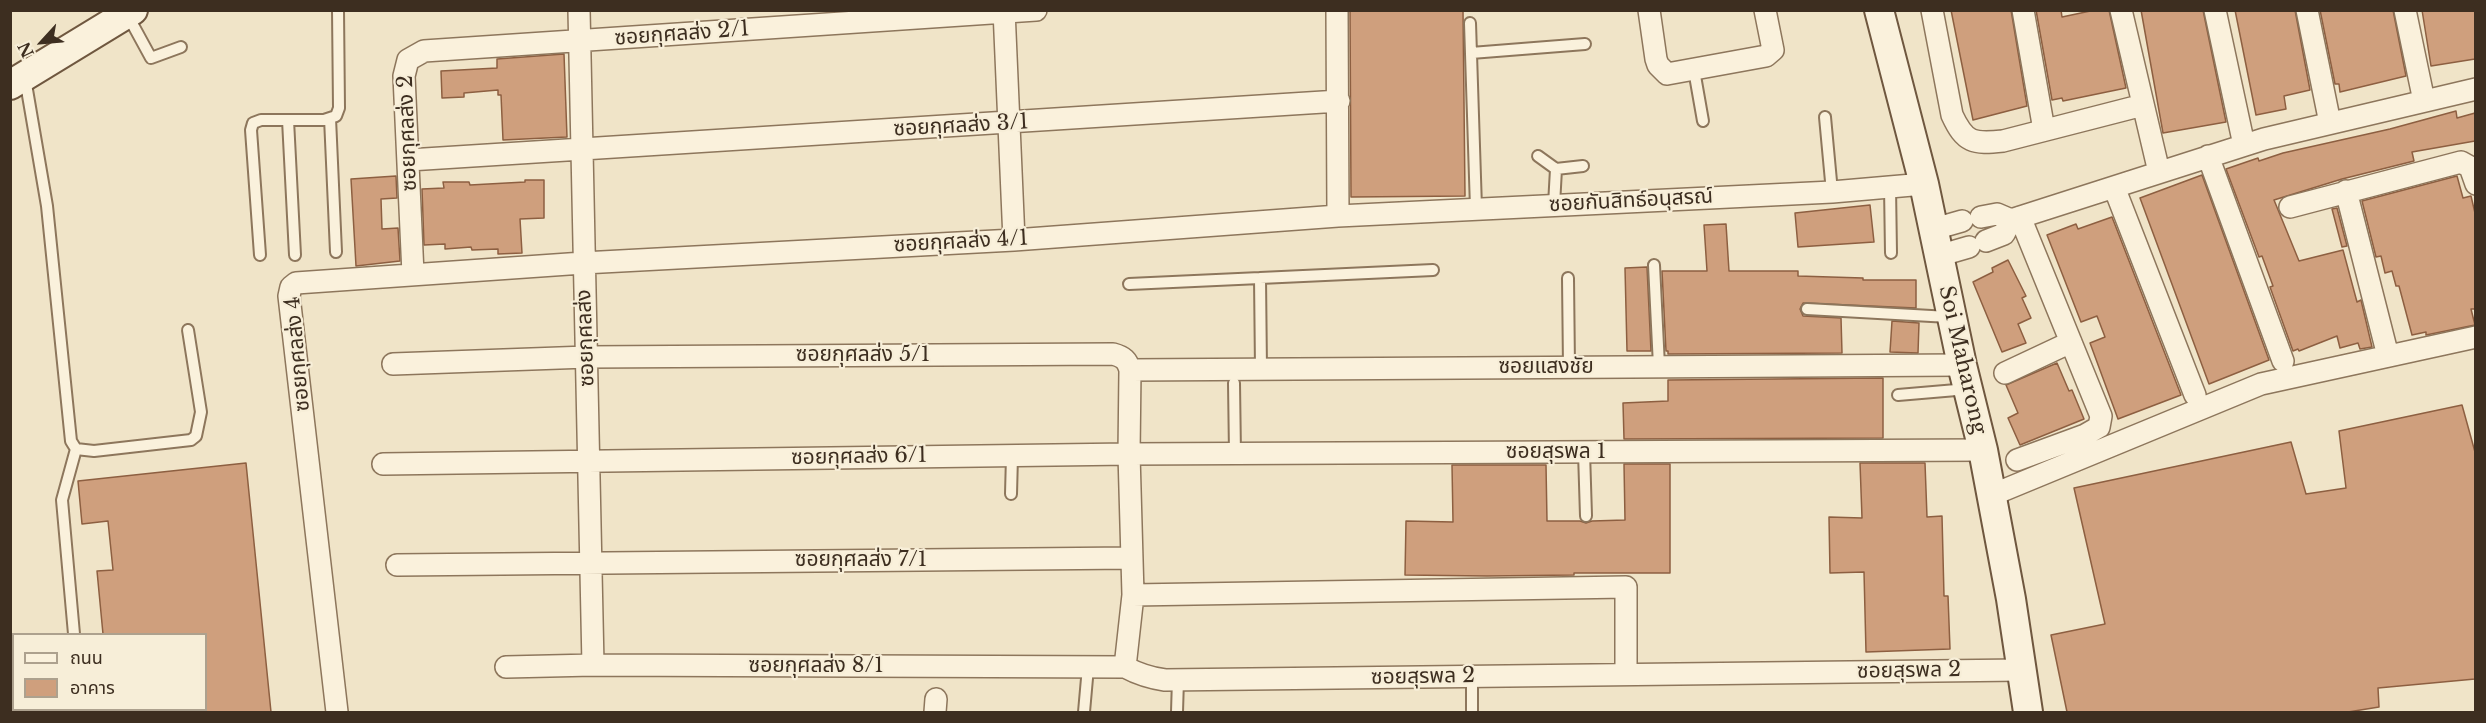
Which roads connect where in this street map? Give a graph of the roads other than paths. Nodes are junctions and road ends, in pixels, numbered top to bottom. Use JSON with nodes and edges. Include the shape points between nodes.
{"nodes":[{"id":1,"x":338,"y":10,"type":"edge"},
{"id":2,"x":579,"y":10,"type":"edge"},
{"id":3,"x":1036,"y":10,"type":"edge"},
{"id":4,"x":1337,"y":10,"type":"edge"},
{"id":5,"x":1649,"y":10,"type":"edge"},
{"id":6,"x":1765,"y":10,"type":"edge"},
{"id":7,"x":1879,"y":10,"type":"edge"},
{"id":8,"x":1932,"y":10,"type":"edge"},
{"id":9,"x":2023,"y":10,"type":"edge"},
{"id":10,"x":2121,"y":10,"type":"edge"},
{"id":11,"x":2215,"y":10,"type":"edge"},
{"id":12,"x":2307,"y":10,"type":"edge"},
{"id":13,"x":2405,"y":10,"type":"edge"},
{"id":14,"x":1004,"y":11,"type":"edge"},
{"id":15,"x":130,"y":12,"type":"edge"},
{"id":16,"x":1470,"y":23,"type":"dead end"},
{"id":17,"x":580,"y":41,"type":"junction"},
{"id":18,"x":1585,"y":44,"type":"dead end"},
{"id":19,"x":182,"y":47,"type":"dead end"},
{"id":20,"x":1471,"y":53,"type":"junction"},
{"id":21,"x":1694,"y":69,"type":"junction"},
{"id":22,"x":17,"y":80,"type":"edge"},
{"id":23,"x":2475,"y":89,"type":"edge"},
{"id":24,"x":1339,"y":101,"type":"junction"},
{"id":25,"x":2424,"y":101,"type":"junction"},
{"id":26,"x":2144,"y":105,"type":"junction"},
{"id":27,"x":1825,"y":117,"type":"dead end"},
{"id":28,"x":330,"y":118,"type":"junction"},
{"id":29,"x":288,"y":120,"type":"junction"},
{"id":30,"x":1703,"y":121,"type":"dead end"},
{"id":31,"x":1010,"y":123,"type":"junction"},
{"id":32,"x":2330,"y":123,"type":"junction"},
{"id":33,"x":2044,"y":130,"type":"junction"},
{"id":34,"x":2244,"y":145,"type":"junction"},
{"id":35,"x":583,"y":148,"type":"junction"},
{"id":36,"x":1539,"y":156,"type":"dead end"},
{"id":37,"x":2208,"y":156,"type":"junction"},
{"id":38,"x":409,"y":160,"type":"junction"},
{"id":39,"x":1583,"y":166,"type":"dead end"},
{"id":40,"x":1556,"y":170,"type":"junction"},
{"id":41,"x":2159,"y":172,"type":"junction"},
{"id":42,"x":1924,"y":184,"type":"junction"},
{"id":43,"x":2475,"y":184,"type":"edge"},
{"id":44,"x":1890,"y":187,"type":"junction"},
{"id":45,"x":2114,"y":187,"type":"junction"},
{"id":46,"x":2346,"y":191,"type":"junction"},
{"id":47,"x":1832,"y":192,"type":"junction"},
{"id":48,"x":1554,"y":205,"type":"junction"},
{"id":49,"x":2290,"y":207,"type":"dead end"},
{"id":50,"x":1476,"y":208,"type":"junction"},
{"id":51,"x":1338,"y":216,"type":"junction"},
{"id":52,"x":2015,"y":218,"type":"junction"},
{"id":53,"x":1014,"y":240,"type":"junction"},
{"id":54,"x":1936,"y":242,"type":"junction"},
{"id":55,"x":336,"y":252,"type":"dead end"},
{"id":56,"x":1891,"y":253,"type":"dead end"},
{"id":57,"x":260,"y":255,"type":"dead end"},
{"id":58,"x":295,"y":255,"type":"dead end"},
{"id":59,"x":583,"y":263,"type":"junction"},
{"id":60,"x":1654,"y":265,"type":"dead end"},
{"id":61,"x":1433,"y":270,"type":"dead end"},
{"id":62,"x":413,"y":274,"type":"junction"},
{"id":63,"x":1260,"y":278,"type":"junction"},
{"id":64,"x":1568,"y":278,"type":"dead end"},
{"id":65,"x":1129,"y":284,"type":"dead end"},
{"id":66,"x":1807,"y":309,"type":"dead end"},
{"id":67,"x":1953,"y":317,"type":"junction"},
{"id":68,"x":188,"y":330,"type":"dead end"},
{"id":69,"x":2475,"y":337,"type":"edge"},
{"id":70,"x":2071,"y":342,"type":"junction"},
{"id":71,"x":2388,"y":356,"type":"junction"},
{"id":72,"x":587,"y":357,"type":"junction"},
{"id":73,"x":2283,"y":361,"type":"dead end"},
{"id":74,"x":393,"y":364,"type":"dead end"},
{"id":75,"x":1659,"y":366,"type":"junction"},
{"id":76,"x":1569,"y":367,"type":"junction"},
{"id":77,"x":1261,"y":369,"type":"junction"},
{"id":78,"x":1130,"y":370,"type":"junction"},
{"id":79,"x":2006,"y":373,"type":"dead end"},
{"id":80,"x":1965,"y":377,"type":"junction"},
{"id":81,"x":1234,"y":383,"type":"dead end"},
{"id":82,"x":1898,"y":395,"type":"dead end"},
{"id":83,"x":2196,"y":395,"type":"dead end"},
{"id":84,"x":76,"y":449,"type":"junction"},
{"id":85,"x":1983,"y":450,"type":"junction"},
{"id":86,"x":1584,"y":452,"type":"junction"},
{"id":87,"x":1129,"y":454,"type":"junction"},
{"id":88,"x":1235,"y":454,"type":"junction"},
{"id":89,"x":1012,"y":456,"type":"junction"},
{"id":90,"x":589,"y":460,"type":"junction"},
{"id":91,"x":2017,"y":460,"type":"dead end"},
{"id":92,"x":383,"y":464,"type":"dead end"},
{"id":93,"x":1011,"y":494,"type":"dead end"},
{"id":94,"x":1992,"y":495,"type":"junction"},
{"id":95,"x":1586,"y":516,"type":"dead end"},
{"id":96,"x":1131,"y":558,"type":"junction"},
{"id":97,"x":591,"y":562,"type":"junction"},
{"id":98,"x":397,"y":565,"type":"dead end"},
{"id":99,"x":1133,"y":595,"type":"junction"},
{"id":100,"x":74,"y":633,"type":"edge"},
{"id":101,"x":593,"y":665,"type":"junction"},
{"id":102,"x":1088,"y":667,"type":"junction"},
{"id":103,"x":1125,"y":667,"type":"junction"},
{"id":104,"x":506,"y":668,"type":"dead end"},
{"id":105,"x":2021,"y":670,"type":"junction"},
{"id":106,"x":1626,"y":674,"type":"junction"},
{"id":107,"x":1472,"y":676,"type":"junction"},
{"id":108,"x":1179,"y":680,"type":"junction"},
{"id":109,"x":337,"y":712,"type":"edge"},
{"id":110,"x":1084,"y":712,"type":"edge"},
{"id":111,"x":1177,"y":712,"type":"edge"},
{"id":112,"x":1472,"y":712,"type":"edge"},
{"id":113,"x":2028,"y":712,"type":"edge"}],
"edges":[{"from":1,"to":28,"type":"lane","via":[[339,108],[336,116]]},
{"from":2,"to":17,"type":"street","name":"ซอยกุศลส่ง"},
{"from":3,"to":14,"type":"street","name":"ซอยกุศลส่ง 2/1"},
{"from":4,"to":24,"type":"street"},
{"from":5,"to":21,"type":"street","via":[[1658,65],[1667,74]]},
{"from":6,"to":21,"type":"street","via":[[1773,50],[1770,54]]},
{"from":7,"to":42,"type":"street","name":"Soi Maharong"},
{"from":8,"to":33,"type":"street","via":[[1952,115],[1964,135],[1982,143]]},
{"from":9,"to":33,"type":"street"},
{"from":10,"to":26,"type":"street"},
{"from":11,"to":34,"type":"street"},
{"from":12,"to":32,"type":"street"},
{"from":13,"to":25,"type":"street"},
{"from":14,"to":17,"type":"street","name":"ซอยกุศลส่ง 2/1"},
{"from":14,"to":31,"type":"street"},
{"from":15,"to":19,"type":"lane","via":[[151,58]]},
{"from":15,"to":22,"type":"street"},
{"from":16,"to":20,"type":"lane"},
{"from":17,"to":35,"type":"street","name":"ซอยกุศลส่ง"},
{"from":17,"to":38,"type":"street","name":"ซอยกุศลส่ง 2","via":[[424,51],[408,60],[404,76]]},
{"from":18,"to":20,"type":"lane"},
{"from":20,"to":50,"type":"lane"},
{"from":21,"to":30,"type":"lane"},
{"from":22,"to":84,"type":"lane","via":[[48,206],[71,441]]},
{"from":23,"to":25,"type":"street"},
{"from":24,"to":31,"type":"street","name":"ซอยกุศลส่ง 3/1"},
{"from":24,"to":51,"type":"street"},
{"from":25,"to":32,"type":"street"},
{"from":26,"to":33,"type":"street"},
{"from":26,"to":41,"type":"street"},
{"from":27,"to":47,"type":"lane"},
{"from":28,"to":29,"type":"lane"},
{"from":28,"to":55,"type":"lane"},
{"from":29,"to":57,"type":"lane","via":[[261,120],[253,123],[251,130]]},
{"from":29,"to":58,"type":"lane"},
{"from":31,"to":35,"type":"street","name":"ซอยกุศลส่ง 3/1"},
{"from":31,"to":53,"type":"street"},
{"from":32,"to":34,"type":"street"},
{"from":34,"to":37,"type":"street"},
{"from":35,"to":38,"type":"street","name":"ซอยกุศลส่ง 3/1"},
{"from":35,"to":59,"type":"street","name":"ซอยกุศลส่ง"},
{"from":36,"to":40,"type":"lane"},
{"from":37,"to":41,"type":"street"},
{"from":37,"to":73,"type":"street"},
{"from":38,"to":62,"type":"street","name":"ซอยกุศลส่ง 2"},
{"from":39,"to":40,"type":"lane"},
{"from":40,"to":48,"type":"lane"},
{"from":41,"to":45,"type":"street"},
{"from":42,"to":44,"type":"street","name":"ซอยกันสิทธ์อนุสรณ์"},
{"from":42,"to":54,"type":"street","name":"Soi Maharong"},
{"from":43,"to":46,"type":"street","via":[[2470,167],[2461,162]]},
{"from":44,"to":47,"type":"street","name":"ซอยกันสิทธ์อนุสรณ์"},
{"from":44,"to":56,"type":"lane"},
{"from":45,"to":52,"type":"street"},
{"from":45,"to":83,"type":"street"},
{"from":46,"to":49,"type":"street"},
{"from":46,"to":71,"type":"street"},
{"from":47,"to":48,"type":"street","name":"ซอยกันสิทธ์อนุสรณ์"},
{"from":48,"to":50,"type":"street","name":"ซอยกันสิทธ์อนุสรณ์"},
{"from":50,"to":51,"type":"street","name":"ซอยกันสิทธ์อนุสรณ์"},
{"from":51,"to":53,"type":"street","name":"ซอยกุศลส่ง 4/1"},
{"from":52,"to":54,"type":"street","via":[[1997,214],[1972,219]]},
{"from":52,"to":54,"type":"street","via":[[2004,234],[1978,244]]},
{"from":52,"to":70,"type":"street"},
{"from":53,"to":59,"type":"street","name":"ซอยกุศลส่ง 4/1"},
{"from":54,"to":67,"type":"street","name":"Soi Maharong"},
{"from":59,"to":62,"type":"street","name":"ซอยกุศลส่ง 4"},
{"from":59,"to":72,"type":"street","name":"ซอยกุศลส่ง"},
{"from":60,"to":75,"type":"lane"},
{"from":61,"to":63,"type":"lane"},
{"from":62,"to":109,"type":"street","name":"ซอยกุศลส่ง 4","via":[[302,282],[289,291]]},
{"from":63,"to":65,"type":"lane"},
{"from":63,"to":77,"type":"lane"},
{"from":64,"to":76,"type":"lane"},
{"from":66,"to":67,"type":"lane"},
{"from":67,"to":80,"type":"street","name":"Soi Maharong"},
{"from":68,"to":84,"type":"lane","via":[[201,411],[196,436],[191,440],[94,451]]},
{"from":69,"to":71,"type":"street"},
{"from":70,"to":79,"type":"street"},
{"from":70,"to":91,"type":"street","via":[[2101,424],[2085,435]]},
{"from":71,"to":94,"type":"street","via":[[2261,384]]},
{"from":72,"to":74,"type":"street","name":"ซอยกุศลส่ง 5/1"},
{"from":72,"to":78,"type":"street","name":"ซอยกุศลส่ง 5/1","via":[[1113,354],[1122,356]]},
{"from":72,"to":90,"type":"street","name":"ซอยกุศลส่ง"},
{"from":75,"to":76,"type":"street","name":"ซอยแสงชัย"},
{"from":75,"to":80,"type":"street","name":"ซอยแสงชัย"},
{"from":76,"to":77,"type":"street","name":"ซอยแสงชัย"},
{"from":77,"to":78,"type":"street","name":"ซอยแสงชัย"},
{"from":78,"to":87,"type":"street"},
{"from":80,"to":82,"type":"lane"},
{"from":80,"to":85,"type":"street","name":"Soi Maharong"},
{"from":81,"to":88,"type":"lane"},
{"from":84,"to":100,"type":"lane","via":[[62,500]]},
{"from":85,"to":86,"type":"street","name":"ซอยสุรพล 1"},
{"from":85,"to":94,"type":"street","name":"Soi Maharong"},
{"from":86,"to":88,"type":"street","name":"ซอยสุรพล 1"},
{"from":86,"to":95,"type":"lane"},
{"from":87,"to":88,"type":"street","name":"ซอยสุรพล 1"},
{"from":87,"to":89,"type":"street","name":"ซอยกุศลส่ง 6/1"},
{"from":87,"to":96,"type":"street"},
{"from":89,"to":90,"type":"street","name":"ซอยกุศลส่ง 6/1"},
{"from":89,"to":93,"type":"lane"},
{"from":90,"to":92,"type":"street","name":"ซอยกุศลส่ง 6/1"},
{"from":90,"to":97,"type":"street","name":"ซอยกุศลส่ง"},
{"from":94,"to":105,"type":"street","name":"Soi Maharong"},
{"from":96,"to":97,"type":"street","name":"ซอยกุศลส่ง 7/1"},
{"from":96,"to":99,"type":"street"},
{"from":97,"to":98,"type":"street","name":"ซอยกุศลส่ง 7/1"},
{"from":97,"to":101,"type":"street","name":"ซอยกุศลส่ง"},
{"from":99,"to":103,"type":"street"},
{"from":99,"to":106,"type":"street","via":[[1626,587]]},
{"from":101,"to":102,"type":"street","name":"ซอยกุศลส่ง 8/1"},
{"from":101,"to":104,"type":"street","name":"ซอยกุศลส่ง 8/1"},
{"from":102,"to":103,"type":"street","name":"ซอยกุศลส่ง 8/1"},
{"from":102,"to":110,"type":"lane"},
{"from":103,"to":108,"type":"street","name":"ซอยสุรพล 2","via":[[1152,678]]},
{"from":105,"to":106,"type":"street","name":"ซอยสุรพล 2"},
{"from":105,"to":113,"type":"street","name":"Soi Maharong"},
{"from":106,"to":107,"type":"street","name":"ซอยสุรพล 2"},
{"from":107,"to":108,"type":"street","name":"ซอยสุรพล 2"},
{"from":107,"to":112,"type":"lane"},
{"from":108,"to":111,"type":"lane"}]}
